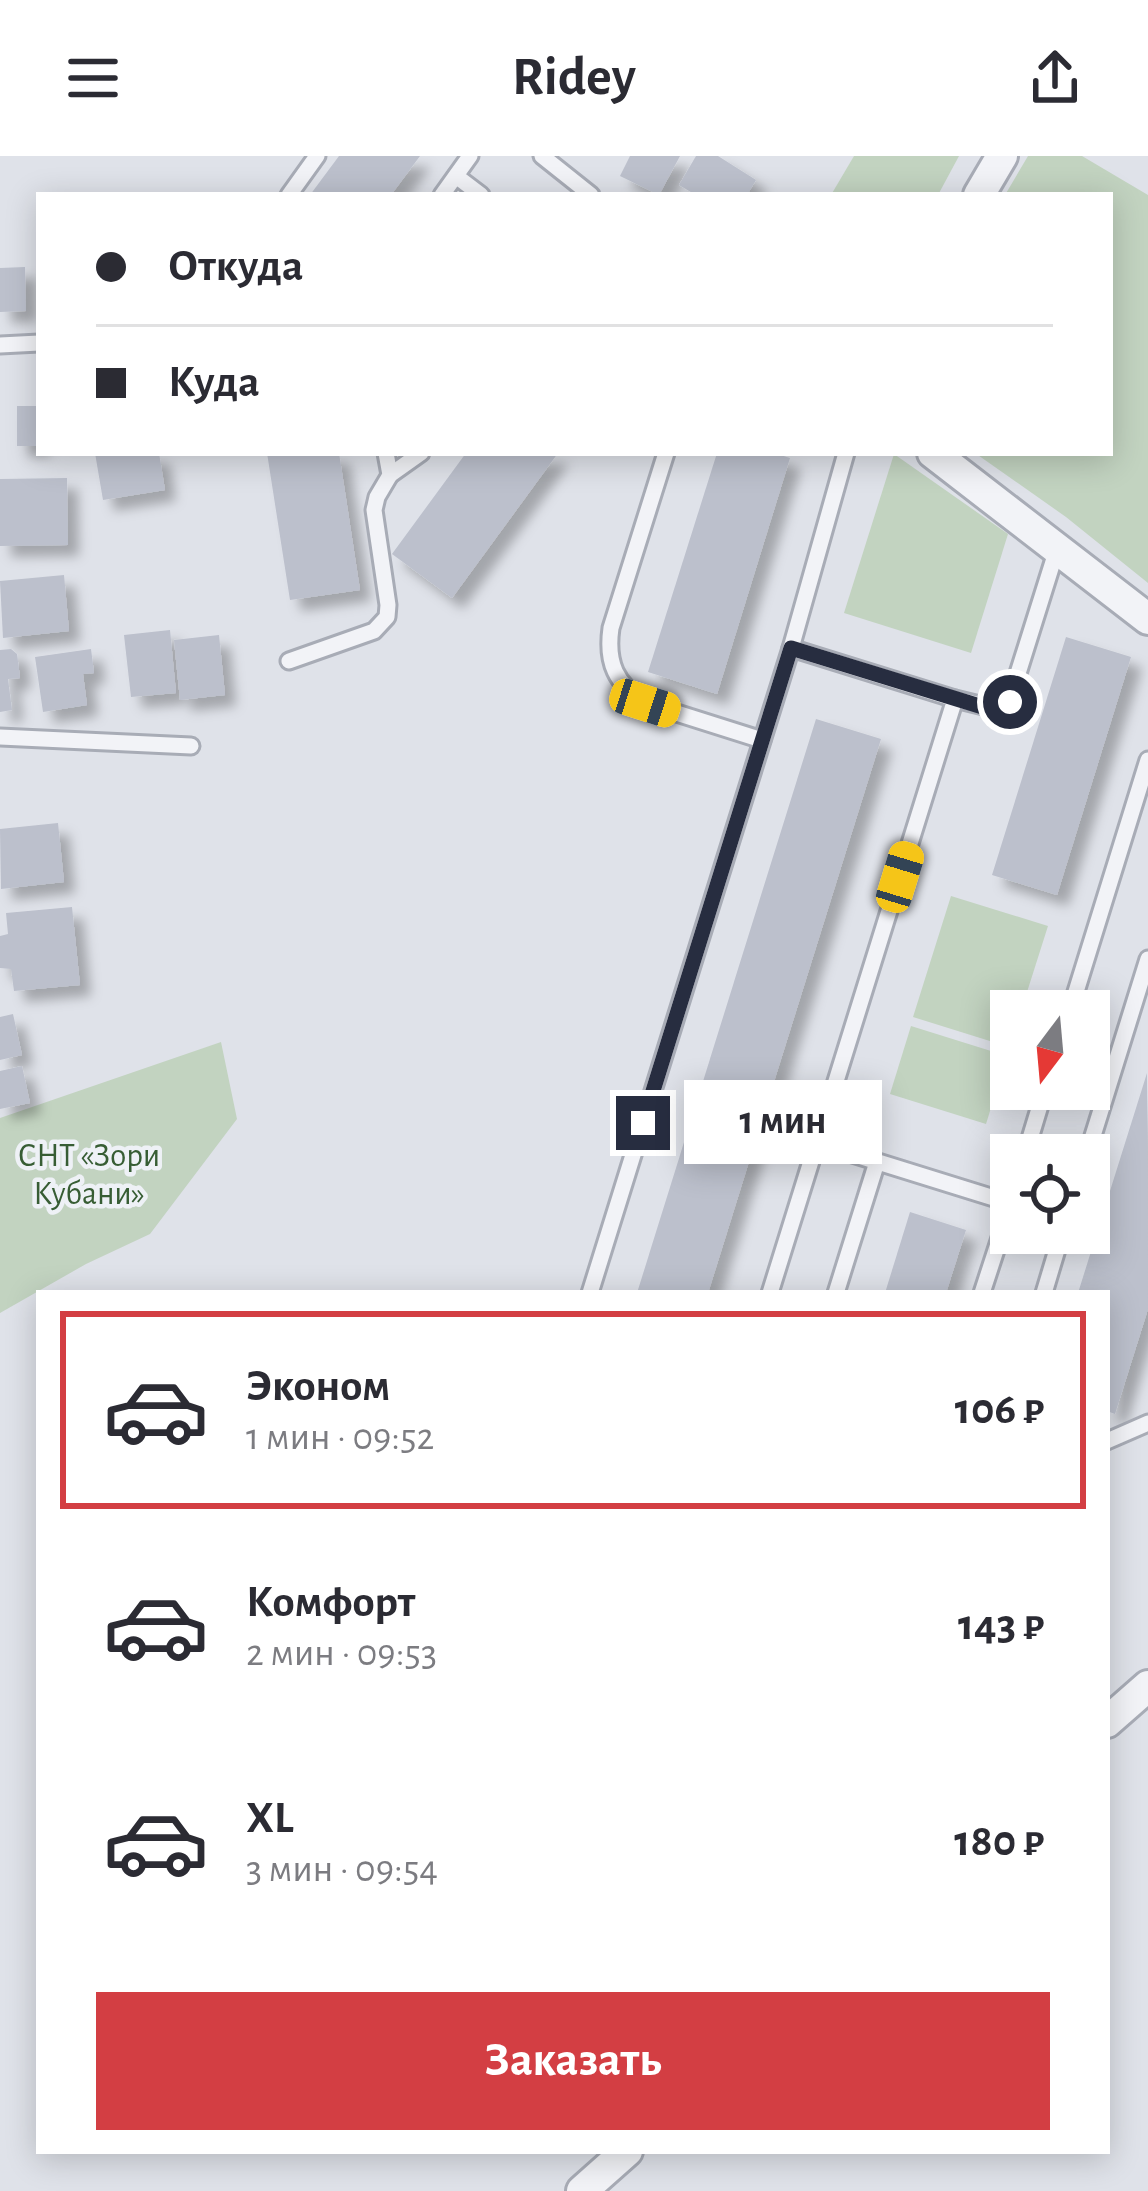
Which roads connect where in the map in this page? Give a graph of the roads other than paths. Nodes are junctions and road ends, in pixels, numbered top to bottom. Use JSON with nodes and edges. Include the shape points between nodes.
{"nodes":[{"id":1,"x":317,"y":156,"type":"edge"},
{"id":2,"x":470,"y":156,"type":"edge"},
{"id":3,"x":542,"y":156,"type":"edge"},
{"id":4,"x":1002,"y":156,"type":"edge"},
{"id":5,"x":456,"y":176,"type":"junction"},
{"id":6,"x":291,"y":192,"type":"edge"},
{"id":7,"x":444,"y":192,"type":"edge"},
{"id":8,"x":477,"y":192,"type":"edge"},
{"id":9,"x":587,"y":192,"type":"edge"},
{"id":10,"x":981,"y":192,"type":"edge"},
{"id":11,"x":36,"y":343,"type":"edge"},
{"id":12,"x":0,"y":345,"type":"edge"},
{"id":13,"x":387,"y":456,"type":"edge"},
{"id":14,"x":417,"y":456,"type":"edge"},
{"id":15,"x":665,"y":456,"type":"edge"},
{"id":16,"x":845,"y":456,"type":"edge"},
{"id":17,"x":937,"y":456,"type":"edge"},
{"id":18,"x":390,"y":475,"type":"junction"},
{"id":19,"x":1058,"y":549,"type":"junction"},
{"id":20,"x":1148,"y":619,"type":"edge"},
{"id":21,"x":791,"y":648,"type":"junction"},
{"id":22,"x":289,"y":661,"type":"dead end"},
{"id":23,"x":955,"y":699,"type":"junction"},
{"id":24,"x":0,"y":737,"type":"edge"},
{"id":25,"x":762,"y":740,"type":"junction"},
{"id":26,"x":191,"y":746,"type":"dead end"},
{"id":27,"x":1148,"y":760,"type":"edge"},
{"id":28,"x":1148,"y":959,"type":"edge"},
{"id":29,"x":1077,"y":990,"type":"edge"},
{"id":30,"x":1094,"y":1134,"type":"edge"},
{"id":31,"x":817,"y":1143,"type":"junction"},
{"id":32,"x":877,"y":1162,"type":"junction"},
{"id":33,"x":990,"y":1196,"type":"edge"},
{"id":34,"x":994,"y":1254,"type":"edge"},
{"id":35,"x":1056,"y":1254,"type":"edge"},
{"id":36,"x":591,"y":1290,"type":"edge"},
{"id":37,"x":771,"y":1290,"type":"edge"},
{"id":38,"x":837,"y":1290,"type":"edge"},
{"id":39,"x":983,"y":1290,"type":"edge"},
{"id":40,"x":1045,"y":1290,"type":"edge"},
{"id":41,"x":1148,"y":1424,"type":"edge"},
{"id":42,"x":1112,"y":1435,"type":"edge"},
{"id":43,"x":1148,"y":1686,"type":"edge"},
{"id":44,"x":1110,"y":1720,"type":"edge"},
{"id":45,"x":624,"y":2154,"type":"edge"},
{"id":46,"x":582,"y":2191,"type":"edge"}],
"edges":[{"from":1,"to":6,"type":"lane"},
{"from":2,"to":5,"type":"lane"},
{"from":3,"to":9,"type":"lane"},
{"from":4,"to":10,"type":"street"},
{"from":5,"to":7,"type":"lane"},
{"from":5,"to":8,"type":"lane"},
{"from":11,"to":12,"type":"lane"},
{"from":13,"to":18,"type":"lane"},
{"from":14,"to":18,"type":"lane"},
{"from":15,"to":25,"type":"lane","via":[[611,628],[611,664],[645,703]]},
{"from":16,"to":21,"type":"lane"},
{"from":17,"to":19,"type":"street"},
{"from":18,"to":22,"type":"lane","via":[[374,510],[387,616],[374,631]]},
{"from":19,"to":20,"type":"street"},
{"from":19,"to":23,"type":"lane","via":[[1010,702],[996,709]]},
{"from":21,"to":23,"type":"lane"},
{"from":21,"to":25,"type":"lane"},
{"from":23,"to":31,"type":"lane"},
{"from":24,"to":26,"type":"lane"},
{"from":25,"to":36,"type":"lane"},
{"from":27,"to":29,"type":"lane"},
{"from":28,"to":30,"type":"lane"},
{"from":31,"to":32,"type":"lane"},
{"from":31,"to":37,"type":"lane"},
{"from":32,"to":33,"type":"lane"},
{"from":32,"to":38,"type":"lane"},
{"from":34,"to":39,"type":"lane"},
{"from":35,"to":40,"type":"lane"},
{"from":41,"to":42,"type":"lane"},
{"from":43,"to":44,"type":"street"},
{"from":45,"to":46,"type":"street"}]}
